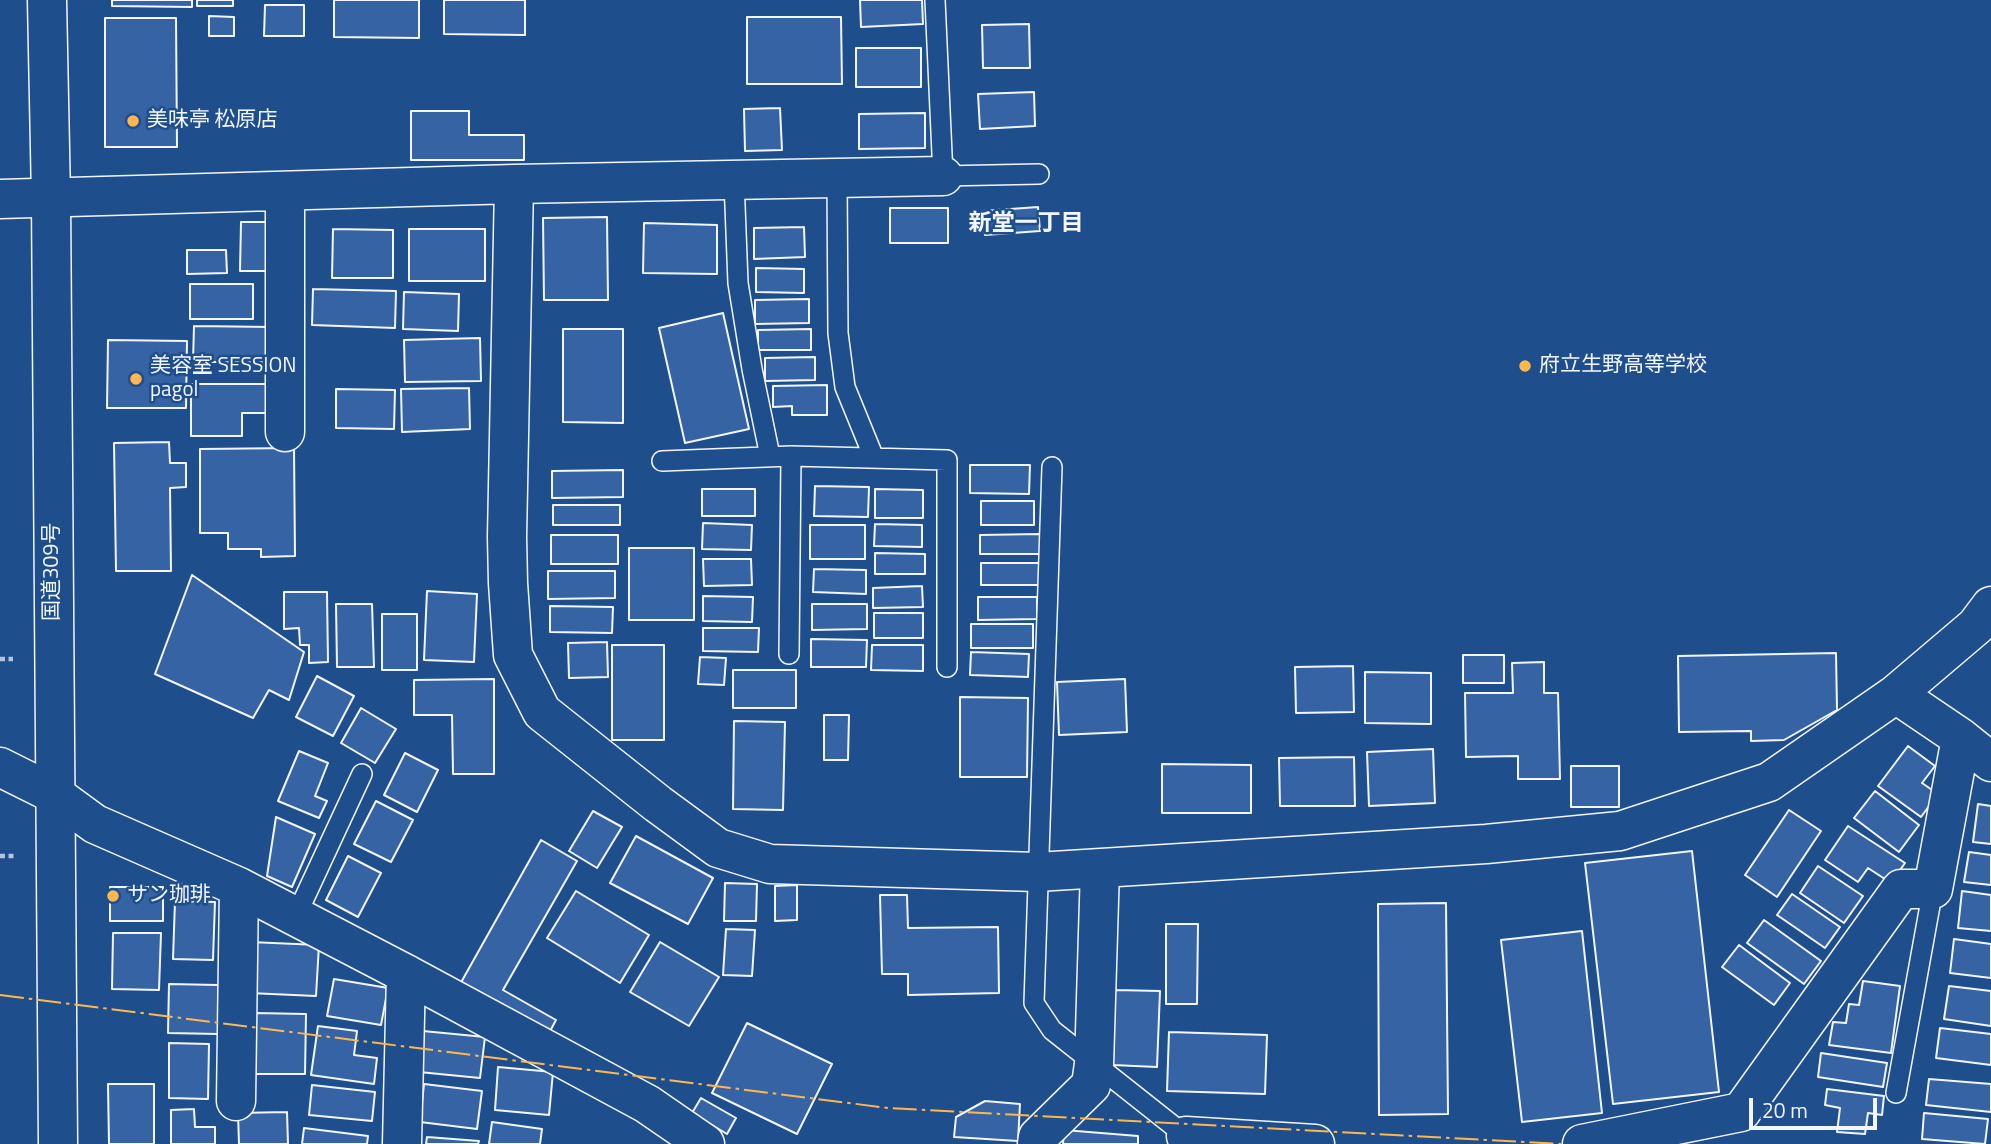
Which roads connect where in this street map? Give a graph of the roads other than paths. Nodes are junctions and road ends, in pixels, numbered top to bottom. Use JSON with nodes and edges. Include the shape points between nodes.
{"nodes":[{"id":1,"x":47,"y":0,"type":"edge"},
{"id":2,"x":935,"y":0,"type":"edge"},
{"id":3,"x":1039,"y":174,"type":"dead end"},
{"id":4,"x":943,"y":176,"type":"junction"},
{"id":5,"x":837,"y":178,"type":"junction"},
{"id":6,"x":734,"y":180,"type":"junction"},
{"id":7,"x":514,"y":184,"type":"junction"},
{"id":8,"x":285,"y":191,"type":"junction"},
{"id":9,"x":51,"y":198,"type":"junction"},
{"id":10,"x":0,"y":199,"type":"edge"},
{"id":11,"x":285,"y":432,"type":"dead end"},
{"id":12,"x":770,"y":456,"type":"junction"},
{"id":13,"x":791,"y":456,"type":"junction"},
{"id":14,"x":874,"y":458,"type":"junction"},
{"id":15,"x":662,"y":461,"type":"dead end"},
{"id":16,"x":1052,"y":467,"type":"dead end"},
{"id":17,"x":1991,"y":606,"type":"edge"},
{"id":18,"x":789,"y":654,"type":"dead end"},
{"id":19,"x":947,"y":667,"type":"dead end"},
{"id":20,"x":1896,"y":694,"type":"junction"},
{"id":21,"x":1961,"y":738,"type":"junction"},
{"id":22,"x":1991,"y":762,"type":"edge"},
{"id":23,"x":0,"y":767,"type":"edge"},
{"id":24,"x":362,"y":774,"type":"dead end"},
{"id":25,"x":54,"y":794,"type":"junction"},
{"id":26,"x":1100,"y":868,"type":"junction"},
{"id":27,"x":1037,"y":872,"type":"junction"},
{"id":28,"x":239,"y":887,"type":"junction"},
{"id":29,"x":1933,"y":889,"type":"junction"},
{"id":30,"x":296,"y":916,"type":"junction"},
{"id":31,"x":406,"y":974,"type":"junction"},
{"id":32,"x":1094,"y":1064,"type":"junction"},
{"id":33,"x":1896,"y":1094,"type":"dead end"},
{"id":34,"x":236,"y":1101,"type":"dead end"},
{"id":35,"x":1675,"y":1135,"type":"edge"},
{"id":36,"x":1185,"y":1136,"type":"joint"},
{"id":37,"x":58,"y":1144,"type":"edge"},
{"id":38,"x":402,"y":1144,"type":"edge"},
{"id":39,"x":705,"y":1144,"type":"edge"},
{"id":40,"x":1037,"y":1144,"type":"edge"},
{"id":41,"x":1315,"y":1144,"type":"edge"},
{"id":42,"x":1582,"y":1144,"type":"edge"}],
"edges":[{"from":1,"to":9,"type":"main road","name":"国道309号"},
{"from":2,"to":4,"type":"lane"},
{"from":3,"to":4,"type":"lane"},
{"from":4,"to":5,"type":"main road"},
{"from":5,"to":6,"type":"main road"},
{"from":5,"to":14,"type":"lane","via":[[838,333],[845,387]]},
{"from":6,"to":7,"type":"main road"},
{"from":6,"to":12,"type":"lane","via":[[738,284]]},
{"from":7,"to":8,"type":"main road"},
{"from":7,"to":27,"type":"main road","via":[[508,583],[513,655],[542,712],[718,848],[770,864]]},
{"from":8,"to":9,"type":"main road"},
{"from":8,"to":11,"type":"main road"},
{"from":9,"to":10,"type":"main road"},
{"from":9,"to":25,"type":"main road","name":"国道309号"},
{"from":12,"to":13,"type":"lane"},
{"from":12,"to":15,"type":"lane"},
{"from":13,"to":14,"type":"lane"},
{"from":13,"to":18,"type":"lane"},
{"from":14,"to":19,"type":"lane","via":[[947,460]]},
{"from":16,"to":27,"type":"lane"},
{"from":17,"to":20,"type":"main road","via":[[1976,626]]},
{"from":20,"to":21,"type":"main road"},
{"from":20,"to":26,"type":"main road","via":[[1769,782],[1620,831]]},
{"from":21,"to":22,"type":"main road"},
{"from":21,"to":29,"type":"main road"},
{"from":23,"to":25,"type":"main road"},
{"from":24,"to":30,"type":"lane"},
{"from":25,"to":28,"type":"main road","via":[[95,824]]},
{"from":25,"to":37,"type":"main road","name":"国道309号"},
{"from":26,"to":27,"type":"main road"},
{"from":26,"to":32,"type":"main road"},
{"from":27,"to":32,"type":"lane","via":[[1034,1003],[1052,1030]]},
{"from":28,"to":30,"type":"main road"},
{"from":28,"to":34,"type":"main road"},
{"from":29,"to":33,"type":"lane"},
{"from":29,"to":35,"type":"main road","via":[[1901,889],[1741,1112]]},
{"from":30,"to":31,"type":"main road"},
{"from":31,"to":38,"type":"main road"},
{"from":31,"to":39,"type":"main road","via":[[647,1104]]},
{"from":32,"to":36,"type":"lane"},
{"from":32,"to":40,"type":"main road","via":[[1091,1085],[1038,1137]]},
{"from":35,"to":42,"type":"main road"},
{"from":36,"to":41,"type":"main road"}]}
